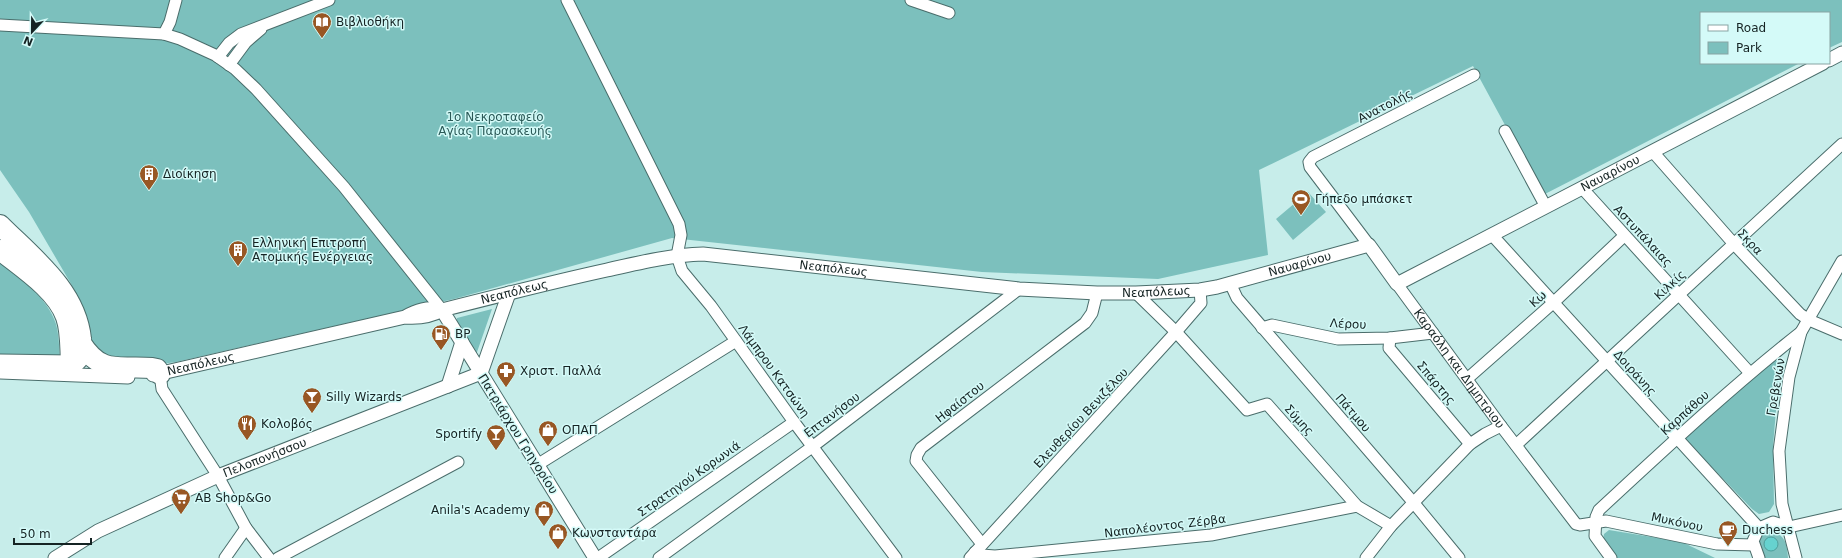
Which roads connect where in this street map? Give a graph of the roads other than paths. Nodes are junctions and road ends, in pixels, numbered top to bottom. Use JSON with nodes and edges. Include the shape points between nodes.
{"nodes":[{"id":1,"x":176,"y":0,"type":"edge"},
{"id":2,"x":329,"y":0,"type":"edge"},
{"id":3,"x":567,"y":0,"type":"edge"},
{"id":4,"x":919,"y":1,"type":"edge"},
{"id":5,"x":948,"y":13,"type":"dead end"},
{"id":6,"x":0,"y":25,"type":"edge"},
{"id":7,"x":264,"y":26,"type":"junction"},
{"id":8,"x":164,"y":34,"type":"junction"},
{"id":9,"x":1842,"y":54,"type":"edge"},
{"id":10,"x":218,"y":57,"type":"junction"},
{"id":11,"x":1830,"y":60,"type":"edge"},
{"id":12,"x":1821,"y":64,"type":"edge"},
{"id":13,"x":229,"y":65,"type":"junction"},
{"id":14,"x":1474,"y":75,"type":"dead end"},
{"id":15,"x":1505,"y":131,"type":"dead end"},
{"id":16,"x":1842,"y":144,"type":"edge"},
{"id":17,"x":1652,"y":152,"type":"junction"},
{"id":18,"x":1309,"y":162,"type":"joint"},
{"id":19,"x":1582,"y":188,"type":"junction"},
{"id":20,"x":1546,"y":207,"type":"junction"},
{"id":21,"x":0,"y":225,"type":"edge"},
{"id":22,"x":1492,"y":235,"type":"junction"},
{"id":23,"x":1624,"y":236,"type":"junction"},
{"id":24,"x":1734,"y":244,"type":"junction"},
{"id":25,"x":1369,"y":245,"type":"junction"},
{"id":26,"x":0,"y":250,"type":"edge"},
{"id":27,"x":677,"y":256,"type":"junction"},
{"id":28,"x":1842,"y":261,"type":"edge"},
{"id":29,"x":1230,"y":283,"type":"junction"},
{"id":30,"x":1397,"y":284,"type":"junction"},
{"id":31,"x":1019,"y":289,"type":"junction"},
{"id":32,"x":1200,"y":290,"type":"junction"},
{"id":33,"x":509,"y":293,"type":"junction"},
{"id":34,"x":1097,"y":293,"type":"junction"},
{"id":35,"x":1136,"y":293,"type":"junction"},
{"id":36,"x":1679,"y":294,"type":"junction"},
{"id":37,"x":1553,"y":303,"type":"junction"},
{"id":38,"x":442,"y":310,"type":"junction"},
{"id":39,"x":1809,"y":320,"type":"junction"},
{"id":40,"x":1262,"y":328,"type":"junction"},
{"id":41,"x":1176,"y":332,"type":"junction"},
{"id":42,"x":1801,"y":332,"type":"junction"},
{"id":43,"x":1434,"y":333,"type":"junction"},
{"id":44,"x":1842,"y":334,"type":"edge"},
{"id":45,"x":1390,"y":338,"type":"junction"},
{"id":46,"x":736,"y":341,"type":"junction"},
{"id":47,"x":462,"y":342,"type":"junction"},
{"id":48,"x":81,"y":343,"type":"junction"},
{"id":49,"x":0,"y":361,"type":"edge"},
{"id":50,"x":1606,"y":361,"type":"junction"},
{"id":51,"x":71,"y":362,"type":"junction"},
{"id":52,"x":0,"y":372,"type":"edge"},
{"id":53,"x":481,"y":373,"type":"junction"},
{"id":54,"x":1750,"y":373,"type":"junction"},
{"id":55,"x":160,"y":374,"type":"junction"},
{"id":56,"x":85,"y":376,"type":"junction"},
{"id":57,"x":1467,"y":378,"type":"junction"},
{"id":58,"x":448,"y":386,"type":"junction"},
{"id":59,"x":794,"y":422,"type":"junction"},
{"id":60,"x":1501,"y":426,"type":"junction"},
{"id":61,"x":1676,"y":438,"type":"junction"},
{"id":62,"x":1470,"y":444,"type":"junction"},
{"id":63,"x":1516,"y":445,"type":"junction"},
{"id":64,"x":812,"y":447,"type":"junction"},
{"id":65,"x":458,"y":462,"type":"dead end"},
{"id":66,"x":538,"y":465,"type":"junction"},
{"id":67,"x":218,"y":476,"type":"junction"},
{"id":68,"x":1413,"y":502,"type":"junction"},
{"id":69,"x":1358,"y":506,"type":"junction"},
{"id":70,"x":1842,"y":515,"type":"edge"},
{"id":71,"x":1595,"y":522,"type":"junction"},
{"id":72,"x":1391,"y":526,"type":"junction"},
{"id":73,"x":1788,"y":527,"type":"junction"},
{"id":74,"x":246,"y":528,"type":"junction"},
{"id":75,"x":1759,"y":528,"type":"junction"},
{"id":76,"x":1753,"y":546,"type":"junction"},
{"id":77,"x":1078,"y":549,"type":"junction"},
{"id":78,"x":976,"y":551,"type":"edge"},
{"id":79,"x":55,"y":558,"type":"edge"},
{"id":80,"x":225,"y":558,"type":"edge"},
{"id":81,"x":269,"y":558,"type":"edge"},
{"id":82,"x":278,"y":558,"type":"edge"},
{"id":83,"x":595,"y":558,"type":"edge"},
{"id":84,"x":598,"y":558,"type":"edge"},
{"id":85,"x":659,"y":558,"type":"edge"},
{"id":86,"x":896,"y":558,"type":"edge"},
{"id":87,"x":1085,"y":558,"type":"edge"},
{"id":88,"x":1366,"y":558,"type":"edge"},
{"id":89,"x":1459,"y":558,"type":"edge"},
{"id":90,"x":1611,"y":558,"type":"edge"},
{"id":91,"x":1759,"y":558,"type":"edge"},
{"id":92,"x":1796,"y":558,"type":"edge"}],
"edges":[{"from":1,"to":8,"type":"street"},
{"from":2,"to":7,"type":"street"},
{"from":3,"to":27,"type":"street","via":[[679,224],[681,235]]},
{"from":4,"to":5,"type":"street"},
{"from":6,"to":8,"type":"street"},
{"from":7,"to":10,"type":"street","via":[[252,28],[237,36]]},
{"from":7,"to":13,"type":"street","via":[[246,42]]},
{"from":8,"to":10,"type":"street"},
{"from":9,"to":11,"type":"street"},
{"from":10,"to":13,"type":"street"},
{"from":12,"to":17,"type":"street","name":"Ναυαρίνου"},
{"from":13,"to":38,"type":"street","via":[[269,103],[344,188]]},
{"from":14,"to":18,"type":"street","name":"Ανατολής","via":[[1313,157]]},
{"from":15,"to":20,"type":"street"},
{"from":16,"to":24,"type":"street","name":"Κιλκίς"},
{"from":17,"to":19,"type":"street","name":"Ναυαρίνου"},
{"from":17,"to":24,"type":"street","name":"Σκρα"},
{"from":18,"to":25,"type":"street","name":"Καραόλη και Δημητριου","via":[[1310,168]]},
{"from":19,"to":20,"type":"street","name":"Ναυαρίνου"},
{"from":19,"to":23,"type":"street","name":"Αστυπάλαιας"},
{"from":20,"to":22,"type":"street","name":"Ναυαρίνου"},
{"from":21,"to":48,"type":"highway","via":[[44,268],[67,297],[78,322]]},
{"from":22,"to":30,"type":"street","name":"Ναυαρίνου"},
{"from":22,"to":37,"type":"street","name":"Δοιράνης"},
{"from":23,"to":36,"type":"street","name":"Αστυπάλαιας"},
{"from":23,"to":37,"type":"street","name":"Κω"},
{"from":24,"to":36,"type":"street","name":"Κιλκίς"},
{"from":24,"to":39,"type":"street","name":"Σκρα","via":[[1800,314]]},
{"from":25,"to":29,"type":"street","name":"Ναυαρίνου"},
{"from":25,"to":30,"type":"street","name":"Καραόλη και Δημητριου"},
{"from":26,"to":51,"type":"highway","via":[[58,301],[69,328]]},
{"from":27,"to":31,"type":"street","name":"Νεαπόλεως","via":[[703,254]]},
{"from":27,"to":33,"type":"street","name":"Νεαπόλεως","via":[[622,266]]},
{"from":27,"to":46,"type":"street","name":"Λάμπρου Κατσώνη","via":[[682,271]]},
{"from":28,"to":39,"type":"street","name":"Γρεβενών"},
{"from":29,"to":32,"type":"street","name":"Νεαπόλεως"},
{"from":29,"to":40,"type":"street","name":"Πάτμου","via":[[1237,298]]},
{"from":30,"to":43,"type":"street","name":"Καραόλη και Δημητριου"},
{"from":31,"to":34,"type":"street","name":"Νεαπόλεως"},
{"from":31,"to":64,"type":"street","name":"Επτανήσου"},
{"from":32,"to":35,"type":"street","name":"Νεαπόλεως"},
{"from":32,"to":41,"type":"street","name":"Ελευθερίου Βενιζέλου","via":[[1201,303]]},
{"from":33,"to":38,"type":"street","name":"Νεαπόλεως"},
{"from":33,"to":53,"type":"street"},
{"from":34,"to":35,"type":"street","name":"Νεαπόλεως"},
{"from":34,"to":78,"type":"street","name":"Ηφαίστου","via":[[1092,313],[1085,322],[921,448],[916,455],[916,461]]},
{"from":35,"to":41,"type":"street","name":"Σύμης"},
{"from":36,"to":50,"type":"street","name":"Κιλκίς"},
{"from":36,"to":54,"type":"street","name":"Αστυπάλαιας"},
{"from":37,"to":50,"type":"street","name":"Δοιράνης"},
{"from":37,"to":57,"type":"street","name":"Κω"},
{"from":38,"to":47,"type":"street","name":"Πατριάρχου Γρηγορίου"},
{"from":38,"to":55,"type":"street","name":"Νεαπόλεως","via":[[419,318],[404,317]]},
{"from":39,"to":42,"type":"street","name":"Γρεβενών"},
{"from":39,"to":44,"type":"street","name":"Σκρα"},
{"from":40,"to":45,"type":"street","name":"Λέρου","via":[[1272,325],[1338,339]]},
{"from":40,"to":68,"type":"street","name":"Πάτμου"},
{"from":41,"to":69,"type":"street","name":"Σύμης","via":[[1247,410],[1267,404]]},
{"from":41,"to":78,"type":"street","name":"Ελευθερίου Βενιζέλου"},
{"from":42,"to":54,"type":"street","name":"Καρπάθου"},
{"from":42,"to":73,"type":"street","name":"Γρεβενών","via":[[1789,377],[1779,450],[1782,504]]},
{"from":43,"to":45,"type":"street","name":"Λέρου"},
{"from":43,"to":57,"type":"street","name":"Καραόλη και Δημητριου"},
{"from":45,"to":62,"type":"street","name":"Σπάρτης","via":[[1389,348]]},
{"from":46,"to":59,"type":"street","name":"Λάμπρου Κατσώνη"},
{"from":46,"to":66,"type":"street"},
{"from":47,"to":53,"type":"street","name":"Πατριάρχου Γρηγορίου"},
{"from":47,"to":58,"type":"street"},
{"from":48,"to":51,"type":"highway","via":[[79,357],[75,362]]},
{"from":48,"to":55,"type":"highway","via":[[100,364],[152,368],[157,369]]},
{"from":49,"to":51,"type":"street"},
{"from":50,"to":61,"type":"street","name":"Δοιράνης"},
{"from":50,"to":63,"type":"street","name":"Κιλκίς"},
{"from":51,"to":56,"type":"street","via":[[75,371]]},
{"from":52,"to":56,"type":"street","name":"Νεαπόλεως"},
{"from":53,"to":58,"type":"street","name":"Πελοπονήσσου"},
{"from":53,"to":66,"type":"street","name":"Πατριάρχου Γρηγορίου"},
{"from":54,"to":61,"type":"street","name":"Καρπάθου"},
{"from":55,"to":56,"type":"street","name":"Νεαπόλεως"},
{"from":55,"to":67,"type":"street","via":[[162,389]]},
{"from":57,"to":60,"type":"street","name":"Καραόλη και Δημητριου"},
{"from":58,"to":67,"type":"street","name":"Πελοπονήσσου"},
{"from":59,"to":64,"type":"street","name":"Λάμπρου Κατσώνη"},
{"from":59,"to":84,"type":"street","name":"Στρατηγού Κορωνιά"},
{"from":60,"to":62,"type":"street"},
{"from":60,"to":63,"type":"street","name":"Καραόλη και Δημητριου"},
{"from":61,"to":71,"type":"street","name":"Καρπάθου","via":[[1599,510]]},
{"from":61,"to":75,"type":"street","name":"Δοιράνης"},
{"from":62,"to":68,"type":"street"},
{"from":63,"to":71,"type":"street","name":"Καραόλη και Δημητριου","via":[[1574,522],[1580,525]]},
{"from":64,"to":85,"type":"street","name":"Επτανήσου"},
{"from":64,"to":86,"type":"street","name":"Λάμπρου Κατσώνη"},
{"from":65,"to":82,"type":"street"},
{"from":66,"to":83,"type":"street","name":"Πατριάρχου Γρηγορίου"},
{"from":67,"to":74,"type":"street"},
{"from":67,"to":79,"type":"street","name":"Πελοπονήσσου","via":[[98,531]]},
{"from":68,"to":72,"type":"street"},
{"from":68,"to":89,"type":"street","name":"Πάτμου"},
{"from":69,"to":72,"type":"street","name":"Σύμης"},
{"from":69,"to":77,"type":"street","name":"Ναπολέοντος Ζέρβα","via":[[1211,535]]},
{"from":70,"to":73,"type":"street"},
{"from":71,"to":76,"type":"street","name":"Μυκόνου","via":[[1606,521],[1717,544]]},
{"from":71,"to":90,"type":"street","via":[[1595,536]]},
{"from":72,"to":88,"type":"street"},
{"from":73,"to":75,"type":"street","via":[[1773,522]]},
{"from":73,"to":92,"type":"street","name":"Γρεβενών"},
{"from":74,"to":80,"type":"street"},
{"from":74,"to":81,"type":"street"},
{"from":75,"to":76,"type":"street"},
{"from":76,"to":91,"type":"street"},
{"from":77,"to":78,"type":"street","name":"Ναπολέοντος Ζέρβα","via":[[995,556],[982,556]]},
{"from":77,"to":87,"type":"street"}]}
